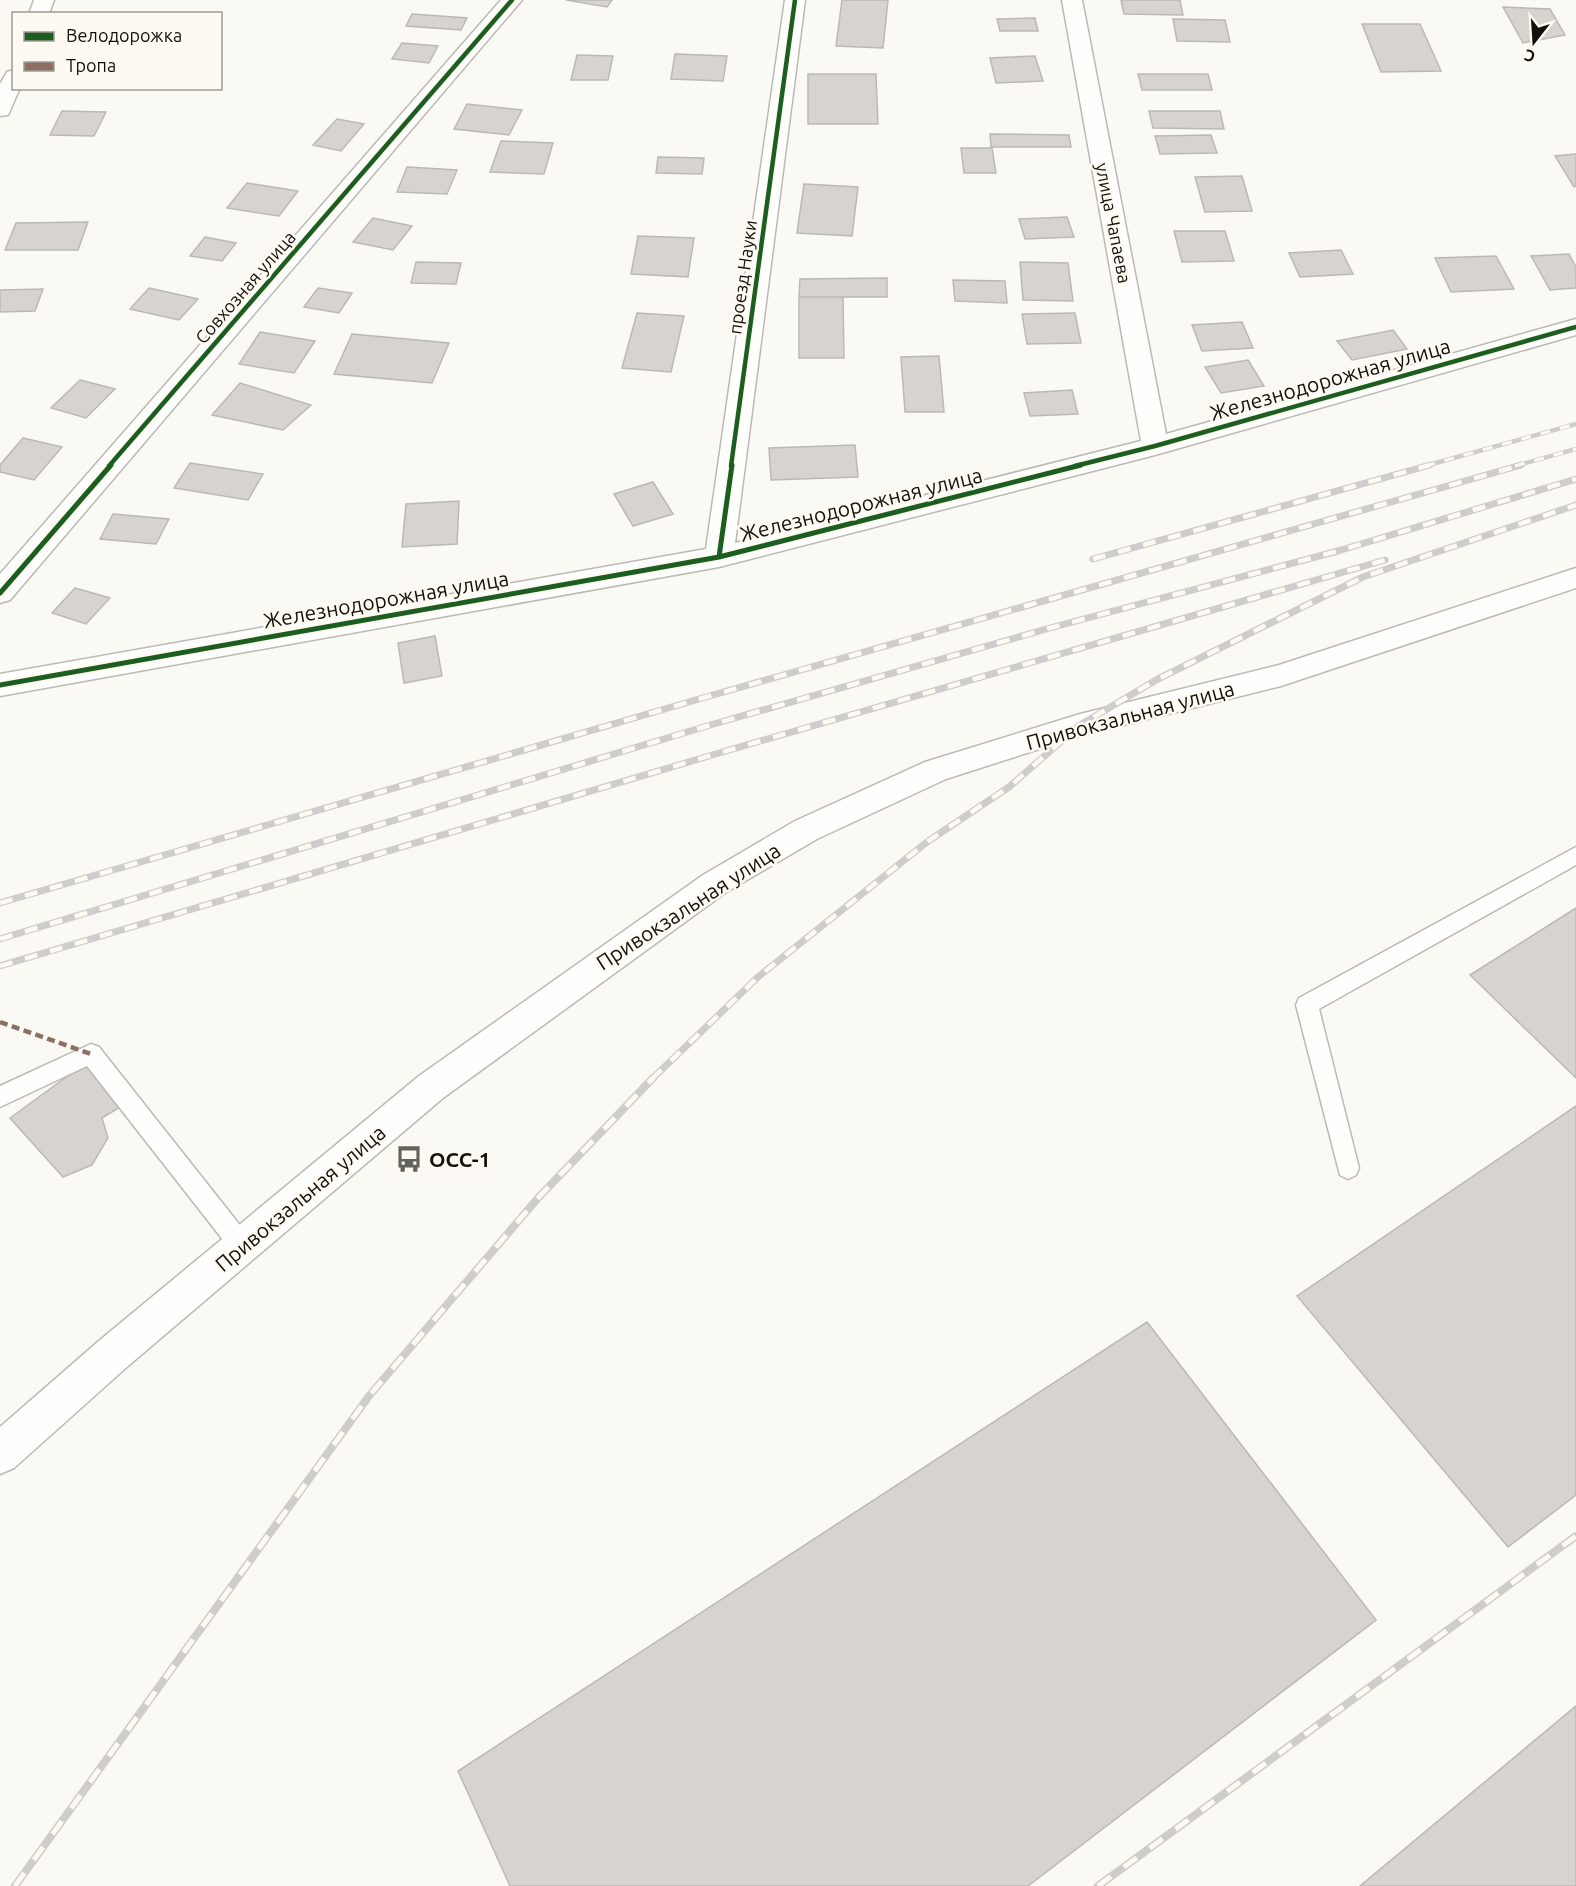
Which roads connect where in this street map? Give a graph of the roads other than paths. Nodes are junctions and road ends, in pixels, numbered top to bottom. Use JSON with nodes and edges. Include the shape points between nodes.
{"nodes":[{"id":1,"x":512,"y":0,"type":"edge"},
{"id":2,"x":795,"y":0,"type":"edge"},
{"id":3,"x":1072,"y":0,"type":"edge"},
{"id":4,"x":12,"y":81,"type":"edge"},
{"id":5,"x":0,"y":110,"type":"edge"},
{"id":6,"x":1576,"y":327,"type":"edge"},
{"id":7,"x":1155,"y":446,"type":"junction"},
{"id":8,"x":719,"y":557,"type":"junction"},
{"id":9,"x":1576,"y":578,"type":"edge"},
{"id":10,"x":0,"y":593,"type":"edge"},
{"id":11,"x":0,"y":685,"type":"edge"},
{"id":12,"x":1576,"y":855,"type":"edge"},
{"id":13,"x":0,"y":1097,"type":"edge"},
{"id":14,"x":1348,"y":1168,"type":"dead end"},
{"id":15,"x":242,"y":1246,"type":"junction"},
{"id":16,"x":0,"y":1454,"type":"edge"}],
"edges":[{"from":1,"to":10,"type":"street","name":"Совхозная улица"},
{"from":2,"to":8,"type":"street","name":"проезд Науки"},
{"from":3,"to":7,"type":"street","name":"улица Чапаева"},
{"from":4,"to":5,"type":"street"},
{"from":6,"to":7,"type":"street","name":"Железнодорожная улица"},
{"from":7,"to":8,"type":"street","name":"Железнодорожная улица"},
{"from":8,"to":11,"type":"street","name":"Железнодорожная улица"},
{"from":9,"to":15,"type":"street","name":"Привокзальная улица","via":[[1281,675],[1080,725],[936,770],[806,830],[714,884],[431,1087]]},
{"from":12,"to":14,"type":"lane","via":[[1307,1005]]},
{"from":13,"to":15,"type":"lane","via":[[91,1054]]},
{"from":15,"to":16,"type":"street","name":"Привокзальная улица"}]}
